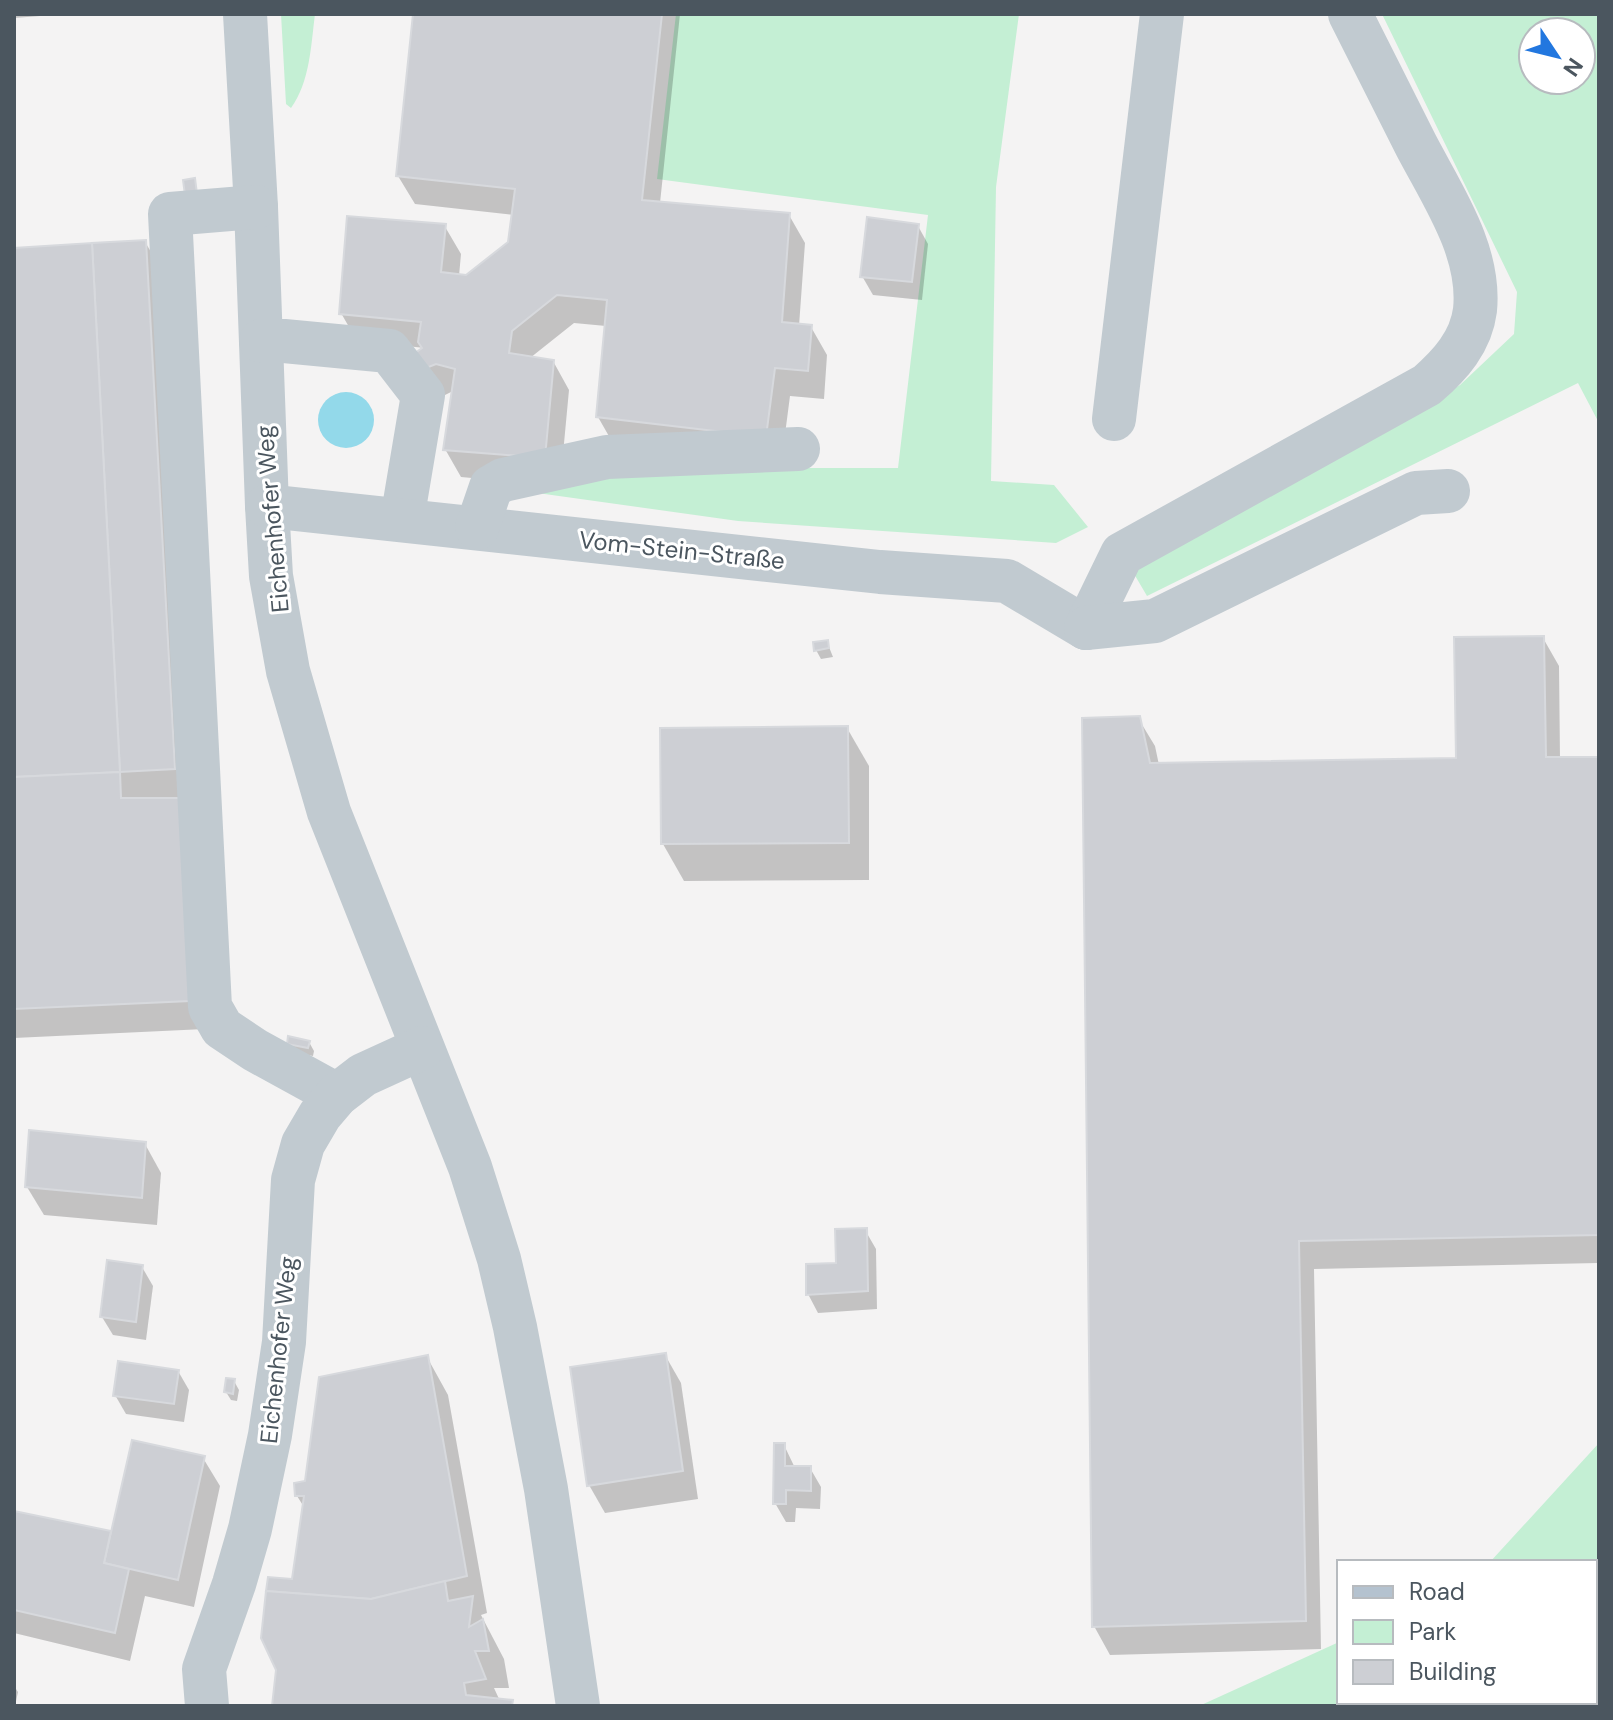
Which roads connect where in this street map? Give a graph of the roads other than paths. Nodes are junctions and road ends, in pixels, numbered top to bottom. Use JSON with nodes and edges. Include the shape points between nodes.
{"nodes":[{"id":1,"x":245,"y":14,"type":"edge"},
{"id":2,"x":1162,"y":14,"type":"edge"},
{"id":3,"x":1350,"y":14,"type":"edge"},
{"id":4,"x":256,"y":207,"type":"junction"},
{"id":5,"x":261,"y":341,"type":"junction"},
{"id":6,"x":1114,"y":419,"type":"dead end"},
{"id":7,"x":798,"y":449,"type":"dead end"},
{"id":8,"x":1448,"y":491,"type":"dead end"},
{"id":9,"x":267,"y":506,"type":"junction"},
{"id":10,"x":402,"y":520,"type":"junction"},
{"id":11,"x":477,"y":528,"type":"junction"},
{"id":12,"x":1086,"y":628,"type":"junction"},
{"id":13,"x":422,"y":1048,"type":"junction"},
{"id":14,"x":337,"y":1095,"type":"junction"},
{"id":15,"x":207,"y":1706,"type":"edge"},
{"id":16,"x":578,"y":1706,"type":"edge"}],
"edges":[{"from":1,"to":4,"type":"street","name":"Eichenhofer Weg"},
{"from":2,"to":6,"type":"street"},
{"from":3,"to":12,"type":"street","via":[[1464,241],[1475,284],[1475,313],[1466,339],[1449,366],[1427,385],[1122,554]]},
{"from":4,"to":5,"type":"street","name":"Eichenhofer Weg"},
{"from":4,"to":14,"type":"street","via":[[170,214],[210,1007],[219,1025],[244,1043]]},
{"from":5,"to":9,"type":"street","name":"Eichenhofer Weg"},
{"from":5,"to":10,"type":"street","via":[[389,351],[423,395]]},
{"from":7,"to":11,"type":"street","via":[[607,457],[503,480],[491,487]]},
{"from":8,"to":12,"type":"street","via":[[1416,493],[1155,621]]},
{"from":9,"to":10,"type":"street","name":"Vom-Stein-Straße"},
{"from":9,"to":13,"type":"street","name":"Eichenhofer Weg","via":[[271,576],[288,671],[329,812]]},
{"from":10,"to":11,"type":"street","name":"Vom-Stein-Straße"},
{"from":11,"to":12,"type":"street","name":"Vom-Stein-Straße","via":[[1007,581]]},
{"from":13,"to":14,"type":"street","name":"Eichenhofer Weg","via":[[363,1075]]},
{"from":13,"to":16,"type":"street","name":"Eichenhofer Weg","via":[[470,1167],[499,1259],[546,1489]]},
{"from":14,"to":15,"type":"street","name":"Eichenhofer Weg","via":[[303,1144],[293,1180],[284,1342],[268,1448],[238,1570],[204,1669]]}]}
